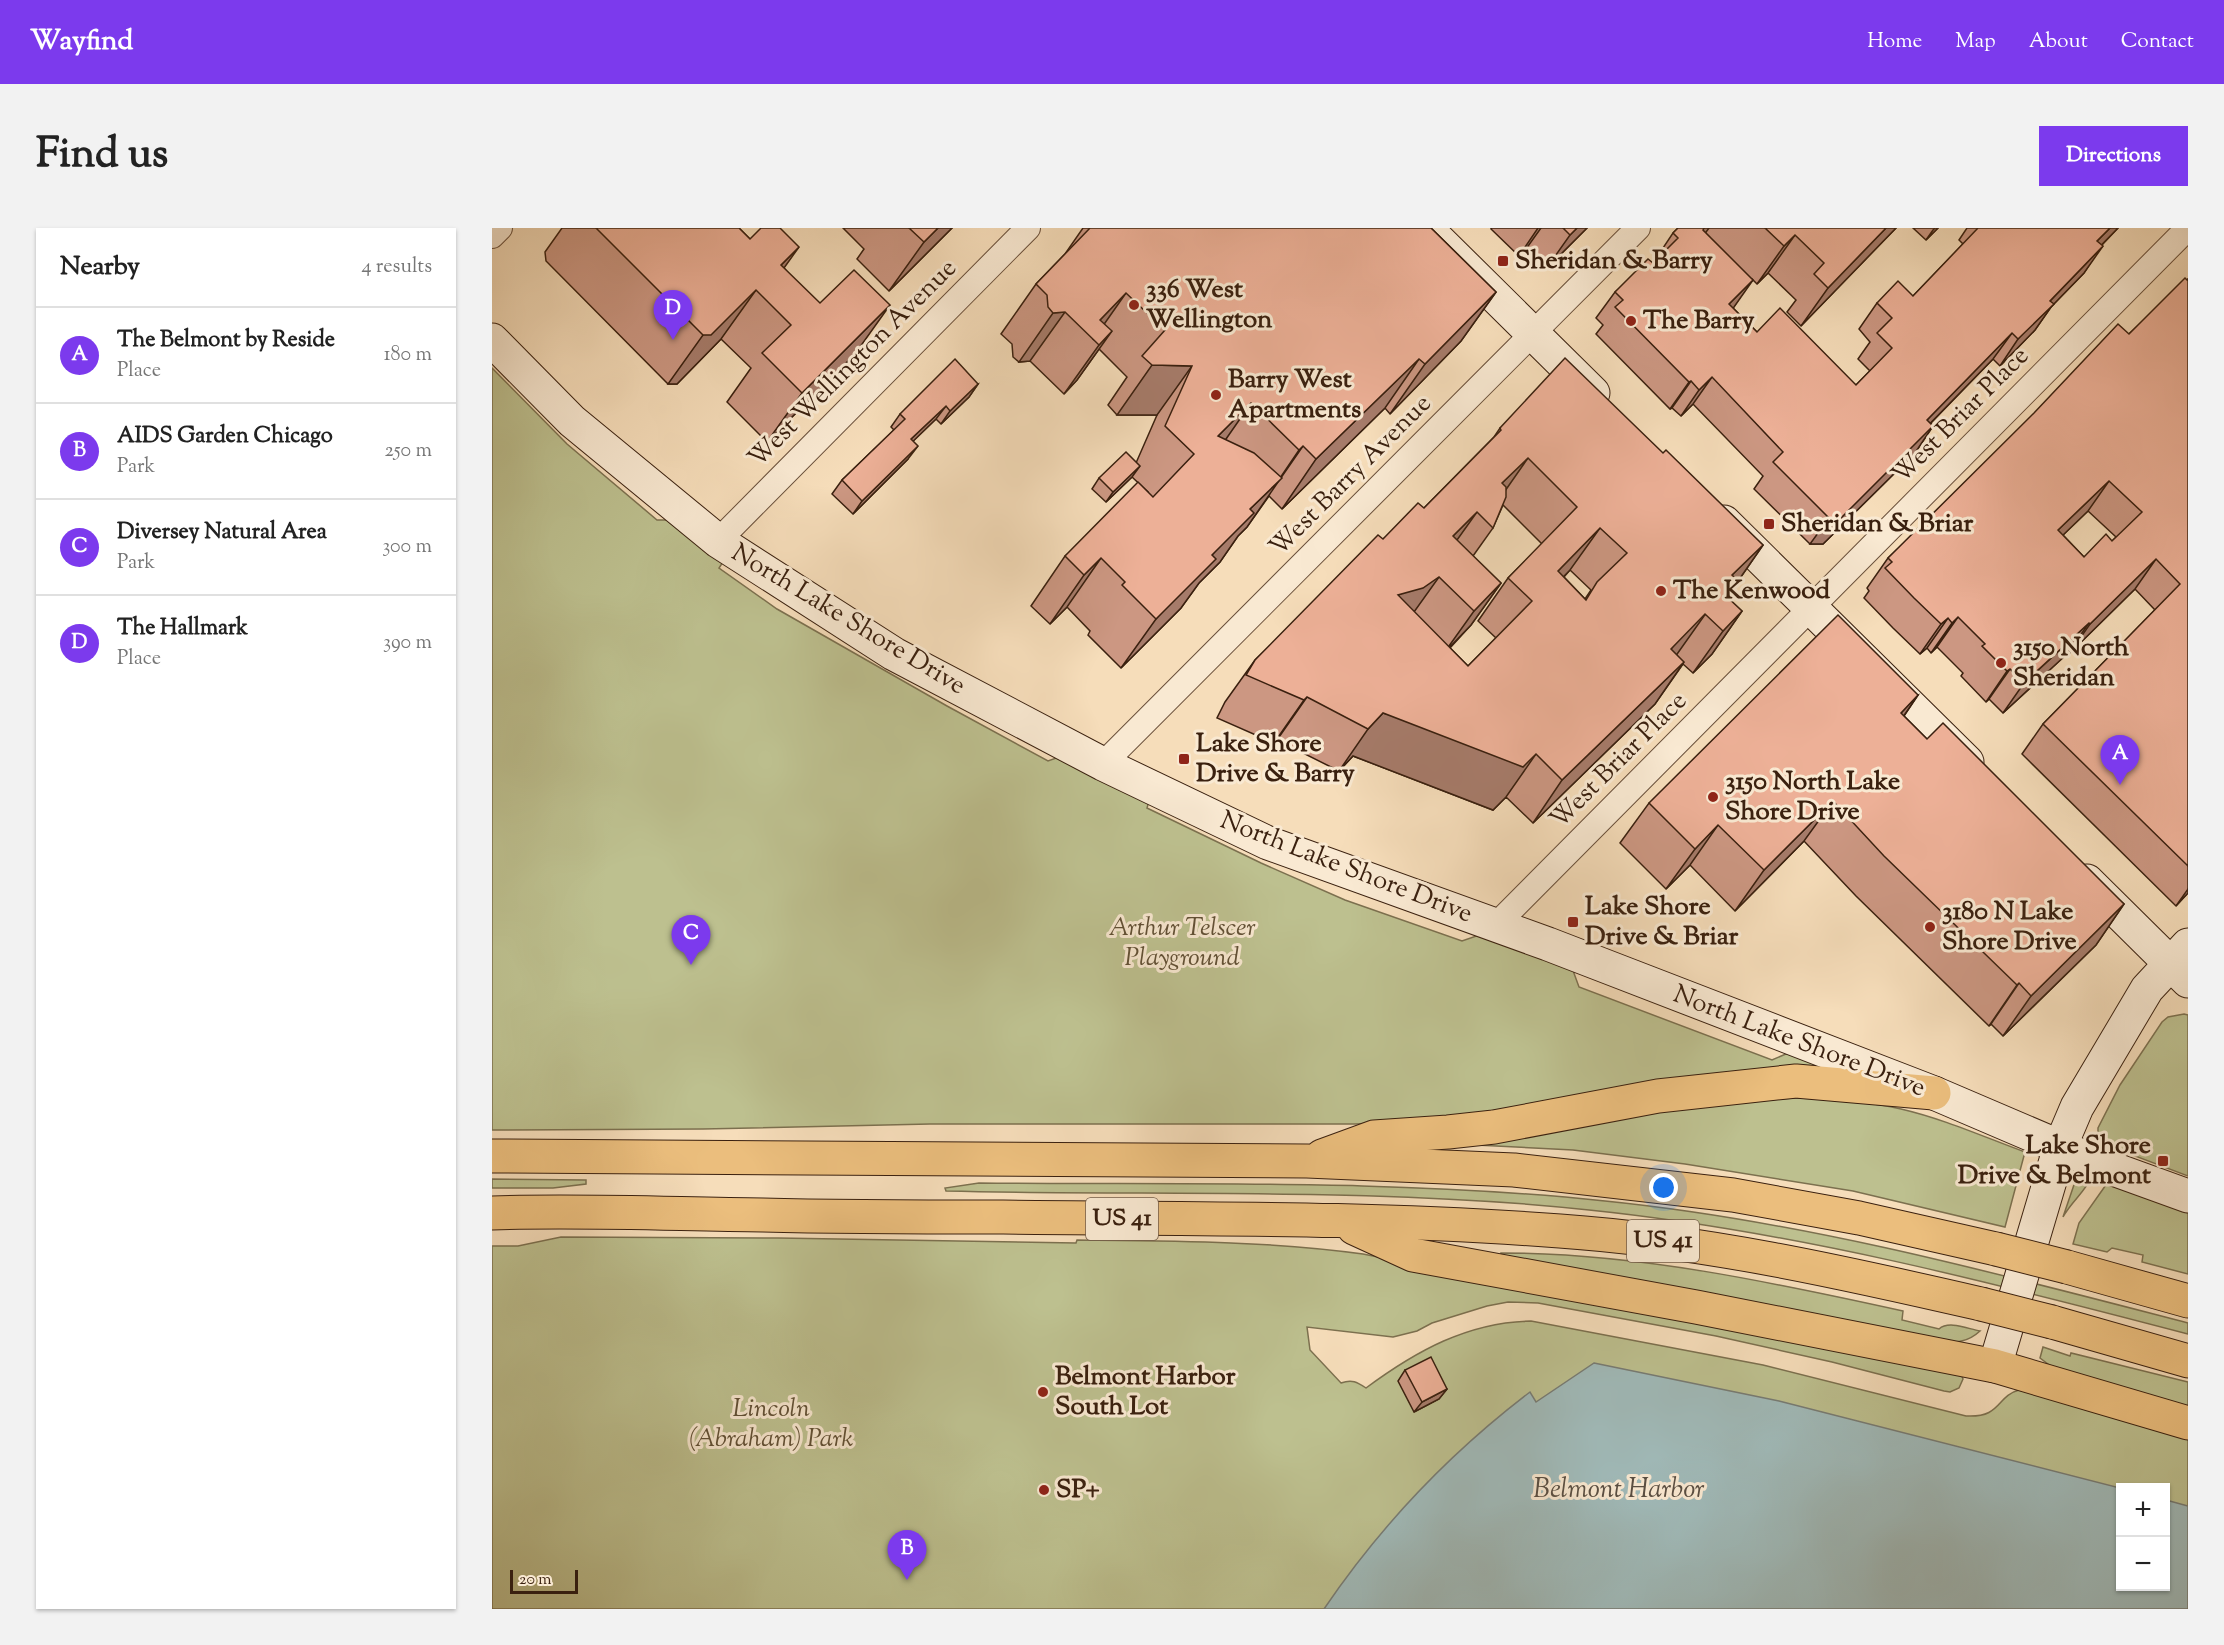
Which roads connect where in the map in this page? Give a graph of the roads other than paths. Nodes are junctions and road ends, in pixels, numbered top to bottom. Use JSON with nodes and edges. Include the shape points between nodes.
{"nodes":[{"id":1,"x":500,"y":228,"type":"edge"},
{"id":2,"x":1028,"y":228,"type":"edge"},
{"id":3,"x":1426,"y":228,"type":"edge"},
{"id":4,"x":1638,"y":228,"type":"edge"},
{"id":5,"x":2188,"y":228,"type":"edge"},
{"id":6,"x":492,"y":236,"type":"edge"},
{"id":7,"x":1533,"y":334,"type":"junction"},
{"id":8,"x":492,"y":340,"type":"edge"},
{"id":9,"x":1614,"y":414,"type":"edge"},
{"id":10,"x":1699,"y":498,"type":"edge"},
{"id":11,"x":718,"y":541,"type":"junction"},
{"id":12,"x":1811,"y":608,"type":"junction"},
{"id":13,"x":1103,"y":764,"type":"junction"},
{"id":14,"x":1986,"y":780,"type":"edge"},
{"id":15,"x":2067,"y":861,"type":"edge"},
{"id":16,"x":1496,"y":925,"type":"junction"},
{"id":17,"x":2182,"y":963,"type":"edge"},
{"id":18,"x":1934,"y":1093,"type":"junction"},
{"id":19,"x":2060,"y":1147,"type":"junction"},
{"id":20,"x":492,"y":1156,"type":"edge"},
{"id":21,"x":1306,"y":1161,"type":"junction"},
{"id":22,"x":2188,"y":1196,"type":"edge"},
{"id":23,"x":492,"y":1213,"type":"edge"},
{"id":24,"x":1338,"y":1221,"type":"junction"},
{"id":25,"x":2188,"y":1301,"type":"edge"},
{"id":26,"x":2188,"y":1361,"type":"edge"},
{"id":27,"x":1995,"y":1366,"type":"junction"},
{"id":28,"x":2188,"y":1423,"type":"edge"}],
"edges":[{"from":1,"to":6,"type":"street"},
{"from":2,"to":11,"type":"street","name":"West Wellington Avenue"},
{"from":3,"to":7,"type":"street"},
{"from":4,"to":7,"type":"street","name":"West Barry Avenue"},
{"from":5,"to":12,"type":"street","name":"West Briar Place"},
{"from":7,"to":9,"type":"street"},
{"from":7,"to":13,"type":"street","name":"West Barry Avenue"},
{"from":8,"to":11,"type":"street","name":"North Lake Shore Drive","via":[[572,421]]},
{"from":10,"to":12,"type":"street"},
{"from":11,"to":13,"type":"street","name":"North Lake Shore Drive","via":[[894,654]]},
{"from":12,"to":14,"type":"street"},
{"from":12,"to":16,"type":"street","name":"West Briar Place"},
{"from":13,"to":16,"type":"street","name":"North Lake Shore Drive","via":[[1268,843]]},
{"from":15,"to":17,"type":"street"},
{"from":16,"to":18,"type":"street","name":"North Lake Shore Drive"},
{"from":17,"to":19,"type":"street","via":[[2147,989],[2077,1107]]},
{"from":18,"to":19,"type":"street","name":"North Lake Shore Drive"},
{"from":18,"to":21,"type":"highway","via":[[1796,1081],[1658,1096],[1494,1127],[1374,1137]]},
{"from":19,"to":22,"type":"street","name":"North Lake Shore Drive"},
{"from":19,"to":27,"type":"street"},
{"from":20,"to":21,"type":"highway","number":"US 41"},
{"from":21,"to":25,"type":"highway","number":"US 41","bridge":true,"via":[[1514,1170],[1733,1195],[1996,1249]]},
{"from":23,"to":24,"type":"highway","number":"US 41"},
{"from":24,"to":26,"type":"highway","number":"US 41","bridge":true,"via":[[1561,1231],[1762,1256],[1981,1304]]},
{"from":24,"to":27,"type":"highway","via":[[1413,1255]]},
{"from":27,"to":28,"type":"highway"}]}
